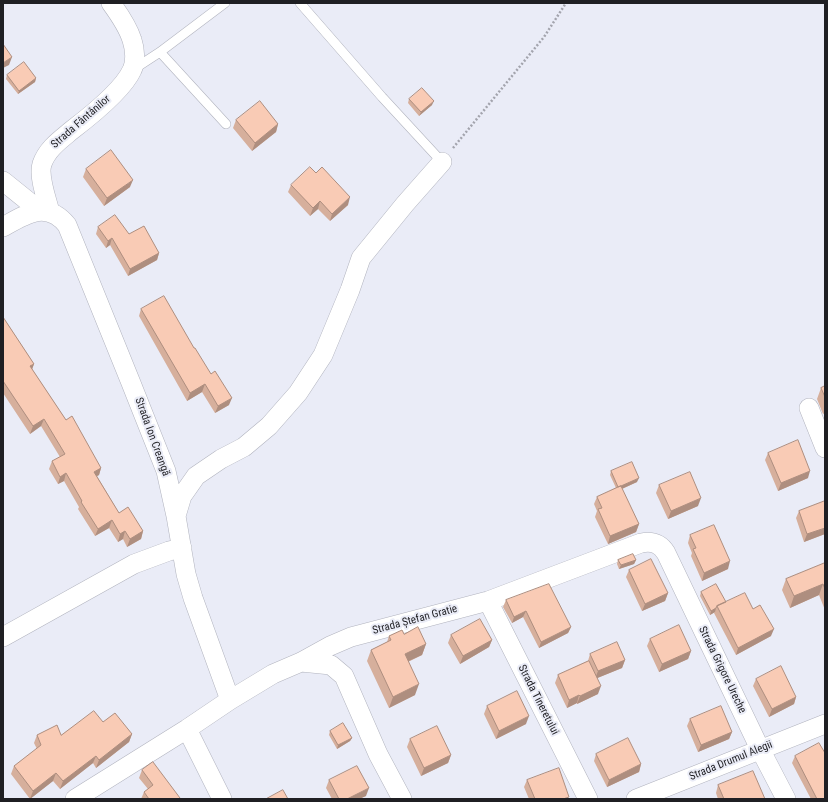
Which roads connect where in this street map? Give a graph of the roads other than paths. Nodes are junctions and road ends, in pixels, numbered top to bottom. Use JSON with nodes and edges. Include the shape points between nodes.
{"nodes":[{"id":1,"x":225,"y":3,"type":"edge"},
{"id":2,"x":300,"y":3,"type":"edge"},
{"id":3,"x":119,"y":6,"type":"edge"},
{"id":4,"x":160,"y":52,"type":"junction"},
{"id":5,"x":132,"y":70,"type":"junction"},
{"id":6,"x":226,"y":124,"type":"dead end"},
{"id":7,"x":442,"y":162,"type":"joint"},
{"id":8,"x":3,"y":181,"type":"edge"},
{"id":9,"x":44,"y":211,"type":"junction"},
{"id":10,"x":3,"y":227,"type":"edge"},
{"id":11,"x":809,"y":408,"type":"dead end"},
{"id":12,"x":825,"y":448,"type":"edge"},
{"id":13,"x":176,"y":516,"type":"junction"},
{"id":14,"x":657,"y":543,"type":"joint"},
{"id":15,"x":182,"y":548,"type":"junction"},
{"id":16,"x":488,"y":601,"type":"junction"},
{"id":17,"x":3,"y":637,"type":"edge"},
{"id":18,"x":301,"y":662,"type":"junction"},
{"id":19,"x":230,"y":700,"type":"junction"},
{"id":20,"x":825,"y":724,"type":"edge"},
{"id":21,"x":187,"y":729,"type":"junction"},
{"id":22,"x":760,"y":749,"type":"junction"},
{"id":23,"x":75,"y":799,"type":"edge"},
{"id":24,"x":222,"y":799,"type":"edge"},
{"id":25,"x":402,"y":799,"type":"edge"},
{"id":26,"x":588,"y":799,"type":"edge"},
{"id":27,"x":636,"y":799,"type":"edge"},
{"id":28,"x":786,"y":799,"type":"edge"}],
"edges":[{"from":1,"to":4,"type":"lane"},
{"from":2,"to":7,"type":"lane"},
{"from":3,"to":5,"type":"street","via":[[132,40]]},
{"from":4,"to":5,"type":"lane"},
{"from":4,"to":6,"type":"lane"},
{"from":5,"to":9,"type":"street","name":"Strada Fântânilor","via":[[118,89],[46,154],[41,166]]},
{"from":7,"to":13,"type":"street","via":[[361,258],[323,355],[298,393],[269,426],[244,447],[196,476],[182,496]]},
{"from":8,"to":9,"type":"street","name":"Strada Ion Creangă"},
{"from":9,"to":10,"type":"street","via":[[17,219]]},
{"from":9,"to":13,"type":"street","name":"Strada Ion Creangă","via":[[60,217],[67,225],[166,471]]},
{"from":11,"to":12,"type":"street"},
{"from":13,"to":15,"type":"street","name":"Strada Ion Creangă"},
{"from":14,"to":16,"type":"street","name":"Strada Ștefan Gratie","via":[[641,543]]},
{"from":14,"to":22,"type":"street","name":"Strada Grigore Ureche","via":[[666,553]]},
{"from":15,"to":17,"type":"street","via":[[134,564]]},
{"from":15,"to":19,"type":"street","name":"Strada Ion Creangă","via":[[193,598]]},
{"from":16,"to":18,"type":"street","name":"Strada Ștefan Gratie","via":[[350,637]]},
{"from":16,"to":26,"type":"street","name":"Strada Tineretului"},
{"from":18,"to":19,"type":"street","name":"Strada Ștefan Gratie","via":[[273,674]]},
{"from":18,"to":25,"type":"street","via":[[331,665],[344,676],[378,754]]},
{"from":19,"to":21,"type":"street","name":"Strada Ștefan Gratie"},
{"from":20,"to":22,"type":"street","name":"Strada Drumul Alegii"},
{"from":21,"to":23,"type":"street","name":"Strada Ștefan Gratie"},
{"from":21,"to":24,"type":"street"},
{"from":22,"to":27,"type":"street","name":"Strada Drumul Alegii"},
{"from":22,"to":28,"type":"street","name":"Strada Grigore Ureche"}]}
